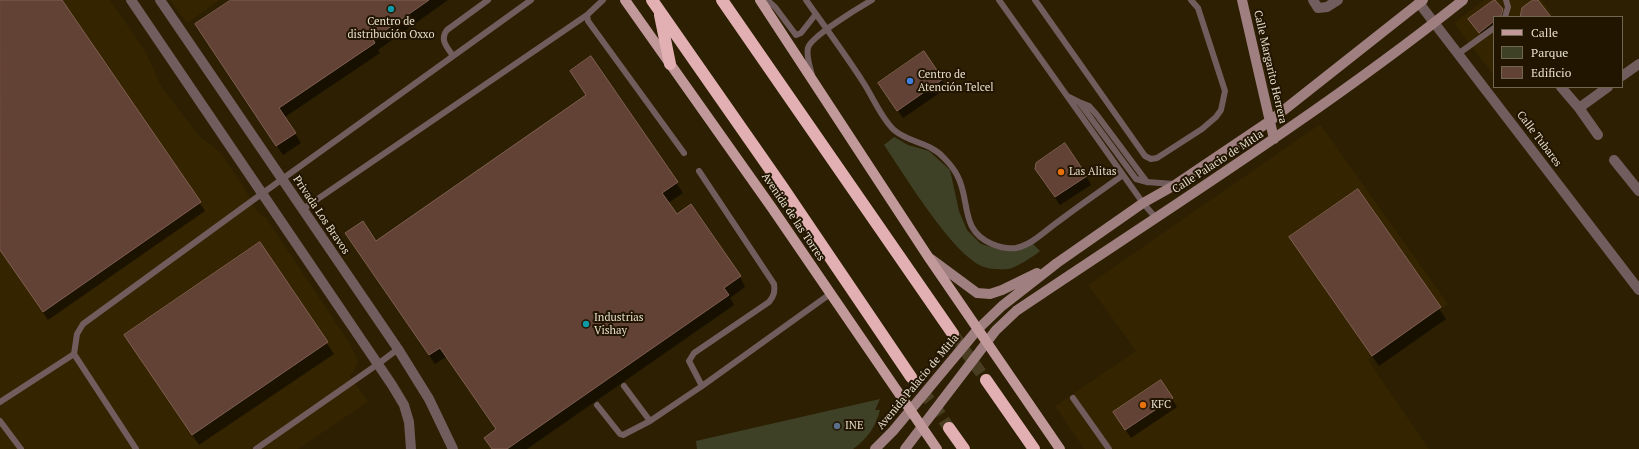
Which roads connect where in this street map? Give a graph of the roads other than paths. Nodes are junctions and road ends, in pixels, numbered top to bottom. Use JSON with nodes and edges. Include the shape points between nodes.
{"nodes":[{"id":1,"x":131,"y":0,"type":"edge"},
{"id":2,"x":160,"y":0,"type":"edge"},
{"id":3,"x":488,"y":0,"type":"edge"},
{"id":4,"x":531,"y":0,"type":"edge"},
{"id":5,"x":603,"y":0,"type":"edge"},
{"id":6,"x":625,"y":0,"type":"edge"},
{"id":7,"x":722,"y":0,"type":"edge"},
{"id":8,"x":760,"y":0,"type":"edge"},
{"id":9,"x":767,"y":0,"type":"edge"},
{"id":10,"x":806,"y":0,"type":"edge"},
{"id":11,"x":872,"y":0,"type":"edge"},
{"id":12,"x":999,"y":0,"type":"edge"},
{"id":13,"x":1035,"y":0,"type":"edge"},
{"id":14,"x":1191,"y":0,"type":"edge"},
{"id":15,"x":1197,"y":0,"type":"edge"},
{"id":16,"x":1242,"y":0,"type":"edge"},
{"id":17,"x":1338,"y":0,"type":"edge"},
{"id":18,"x":1463,"y":0,"type":"edge"},
{"id":19,"x":1506,"y":0,"type":"edge"},
{"id":20,"x":1421,"y":2,"type":"edge"},
{"id":21,"x":1316,"y":4,"type":"edge"},
{"id":22,"x":655,"y":5,"type":"edge"},
{"id":23,"x":1198,"y":8,"type":"junction"},
{"id":24,"x":816,"y":14,"type":"junction"},
{"id":25,"x":587,"y":15,"type":"junction"},
{"id":26,"x":1504,"y":16,"type":"edge"},
{"id":27,"x":1434,"y":23,"type":"junction"},
{"id":28,"x":1493,"y":29,"type":"edge"},
{"id":29,"x":827,"y":30,"type":"junction"},
{"id":30,"x":1458,"y":54,"type":"junction"},
{"id":31,"x":454,"y":56,"type":"junction"},
{"id":32,"x":670,"y":64,"type":"junction"},
{"id":33,"x":1639,"y":64,"type":"edge"},
{"id":34,"x":1623,"y":75,"type":"edge"},
{"id":35,"x":812,"y":80,"type":"junction"},
{"id":36,"x":1562,"y":88,"type":"edge"},
{"id":37,"x":1607,"y":88,"type":"edge"},
{"id":38,"x":1068,"y":96,"type":"junction"},
{"id":39,"x":1579,"y":108,"type":"junction"},
{"id":40,"x":1270,"y":121,"type":"junction"},
{"id":41,"x":1598,"y":135,"type":"dead end"},
{"id":42,"x":1274,"y":140,"type":"junction"},
{"id":43,"x":684,"y":153,"type":"dead end"},
{"id":44,"x":1614,"y":160,"type":"dead end"},
{"id":45,"x":699,"y":171,"type":"dead end"},
{"id":46,"x":1123,"y":175,"type":"junction"},
{"id":47,"x":282,"y":179,"type":"junction"},
{"id":48,"x":1636,"y":180,"type":"edge"},
{"id":49,"x":1175,"y":185,"type":"junction"},
{"id":50,"x":1639,"y":191,"type":"edge"},
{"id":51,"x":263,"y":193,"type":"junction"},
{"id":52,"x":1143,"y":203,"type":"junction"},
{"id":53,"x":303,"y":209,"type":"junction"},
{"id":54,"x":1155,"y":217,"type":"junction"},
{"id":55,"x":929,"y":258,"type":"junction"},
{"id":56,"x":1057,"y":263,"type":"junction"},
{"id":57,"x":1639,"y":290,"type":"edge"},
{"id":58,"x":830,"y":294,"type":"junction"},
{"id":59,"x":978,"y":329,"type":"junction"},
{"id":60,"x":953,"y":334,"type":"tunnel mouth"},
{"id":61,"x":986,"y":343,"type":"junction"},
{"id":62,"x":398,"y":349,"type":"junction"},
{"id":63,"x":74,"y":354,"type":"junction"},
{"id":64,"x":378,"y":364,"type":"junction"},
{"id":65,"x":912,"y":377,"type":"tunnel mouth"},
{"id":66,"x":986,"y":380,"type":"tunnel mouth"},
{"id":67,"x":624,"y":386,"type":"dead end"},
{"id":68,"x":702,"y":386,"type":"junction"},
{"id":69,"x":1073,"y":398,"type":"dead end"},
{"id":70,"x":0,"y":402,"type":"edge"},
{"id":71,"x":597,"y":405,"type":"dead end"},
{"id":72,"x":910,"y":410,"type":"junction"},
{"id":73,"x":650,"y":420,"type":"junction"},
{"id":74,"x":0,"y":421,"type":"edge"},
{"id":75,"x":922,"y":427,"type":"junction"},
{"id":76,"x":949,"y":428,"type":"tunnel mouth"},
{"id":77,"x":22,"y":449,"type":"edge"},
{"id":78,"x":136,"y":449,"type":"edge"},
{"id":79,"x":256,"y":449,"type":"edge"},
{"id":80,"x":410,"y":449,"type":"edge"},
{"id":81,"x":453,"y":449,"type":"edge"},
{"id":82,"x":875,"y":449,"type":"edge"},
{"id":83,"x":905,"y":449,"type":"edge"},
{"id":84,"x":937,"y":449,"type":"edge"},
{"id":85,"x":964,"y":449,"type":"edge"},
{"id":86,"x":1034,"y":449,"type":"edge"},
{"id":87,"x":1060,"y":449,"type":"edge"},
{"id":88,"x":1109,"y":449,"type":"edge"}],
"edges":[{"from":1,"to":51,"type":"street"},
{"from":2,"to":47,"type":"street","name":"Privada Los Bravos"},
{"from":3,"to":31,"type":"lane","via":[[444,34],[444,42]]},
{"from":4,"to":31,"type":"lane"},
{"from":5,"to":25,"type":"lane"},
{"from":6,"to":32,"type":"main road","name":"Avenida de las Torres"},
{"from":7,"to":60,"type":"highway"},
{"from":8,"to":35,"type":"main road"},
{"from":9,"to":24,"type":"lane","via":[[796,35],[801,33]]},
{"from":10,"to":24,"type":"lane"},
{"from":11,"to":29,"type":"lane"},
{"from":12,"to":38,"type":"lane"},
{"from":13,"to":23,"type":"lane","via":[[1145,156],[1151,159],[1157,158],[1202,129],[1221,110],[1225,91]]},
{"from":14,"to":23,"type":"lane"},
{"from":15,"to":23,"type":"lane"},
{"from":16,"to":40,"type":"main road","name":"Calle Margarito Herrera"},
{"from":17,"to":21,"type":"street","via":[[1327,7]]},
{"from":18,"to":27,"type":"main road","name":"Calle Palacio de Mitla"},
{"from":19,"to":26,"type":"lane","via":[[1508,7]]},
{"from":20,"to":27,"type":"street","name":"Calle Tubares"},
{"from":20,"to":40,"type":"main road","name":"Calle Palacio de Mitla"},
{"from":22,"to":32,"type":"highway"},
{"from":22,"to":65,"type":"highway","name":"Avenida de las Torres"},
{"from":24,"to":29,"type":"lane"},
{"from":25,"to":43,"type":"lane","via":[[588,21]]},
{"from":25,"to":53,"type":"lane"},
{"from":27,"to":30,"type":"street","name":"Calle Tubares"},
{"from":27,"to":42,"type":"main road","name":"Calle Palacio de Mitla"},
{"from":28,"to":30,"type":"lane"},
{"from":29,"to":35,"type":"lane","via":[[812,41],[807,49]]},
{"from":29,"to":46,"type":"lane","via":[[890,125],[900,135],[935,150],[957,175],[970,226],[990,244],[1016,248],[1026,244]]},
{"from":30,"to":57,"type":"street","name":"Calle Tubares"},
{"from":31,"to":47,"type":"lane"},
{"from":32,"to":58,"type":"main road","name":"Avenida de las Torres"},
{"from":33,"to":34,"type":"street"},
{"from":35,"to":55,"type":"main road"},
{"from":36,"to":39,"type":"street"},
{"from":37,"to":39,"type":"street"},
{"from":38,"to":46,"type":"lane"},
{"from":38,"to":49,"type":"lane","via":[[1079,102],[1136,179]]},
{"from":39,"to":41,"type":"street"},
{"from":40,"to":42,"type":"main road","name":"Calle Margarito Herrera"},
{"from":40,"to":49,"type":"main road","name":"Calle Palacio de Mitla"},
{"from":42,"to":54,"type":"main road","name":"Calle Palacio de Mitla"},
{"from":44,"to":48,"type":"street"},
{"from":45,"to":68,"type":"lane","via":[[774,284],[775,292],[769,302],[690,357],[691,366]]},
{"from":46,"to":52,"type":"lane"},
{"from":47,"to":51,"type":"lane"},
{"from":47,"to":53,"type":"street","name":"Privada Los Bravos"},
{"from":48,"to":50,"type":"street"},
{"from":49,"to":52,"type":"main road","name":"Calle Palacio de Mitla"},
{"from":51,"to":63,"type":"lane","via":[[83,324],[77,334]]},
{"from":51,"to":64,"type":"street"},
{"from":52,"to":54,"type":"lane"},
{"from":52,"to":56,"type":"main road","name":"Calle Palacio de Mitla"},
{"from":53,"to":62,"type":"street","name":"Privada Los Bravos"},
{"from":54,"to":61,"type":"main road","name":"Calle Palacio de Mitla","via":[[1016,311]]},
{"from":55,"to":56,"type":"main road","via":[[977,293],[990,294]]},
{"from":55,"to":59,"type":"main road"},
{"from":56,"to":59,"type":"main road","name":"Calle Palacio de Mitla","via":[[1002,306]]},
{"from":58,"to":68,"type":"lane"},
{"from":58,"to":72,"type":"main road","name":"Avenida de las Torres"},
{"from":59,"to":61,"type":"main road"},
{"from":59,"to":72,"type":"main road","name":"Avenida Palacio de Mitla"},
{"from":61,"to":75,"type":"main road"},
{"from":61,"to":87,"type":"main road"},
{"from":62,"to":64,"type":"lane"},
{"from":62,"to":81,"type":"street","name":"Privada Los Bravos","via":[[429,399]]},
{"from":63,"to":70,"type":"lane"},
{"from":63,"to":78,"type":"lane"},
{"from":64,"to":79,"type":"lane"},
{"from":64,"to":80,"type":"street","via":[[404,405],[409,422]]},
{"from":66,"to":86,"type":"highway"},
{"from":67,"to":73,"type":"lane"},
{"from":68,"to":73,"type":"lane"},
{"from":69,"to":88,"type":"lane"},
{"from":71,"to":73,"type":"lane","via":[[623,435]]},
{"from":72,"to":75,"type":"main road","name":"Avenida de las Torres"},
{"from":72,"to":82,"type":"main road","name":"Avenida Palacio de Mitla"},
{"from":74,"to":77,"type":"lane"},
{"from":75,"to":83,"type":"main road"},
{"from":75,"to":84,"type":"main road","name":"Avenida de las Torres"},
{"from":76,"to":85,"type":"highway"}]}
